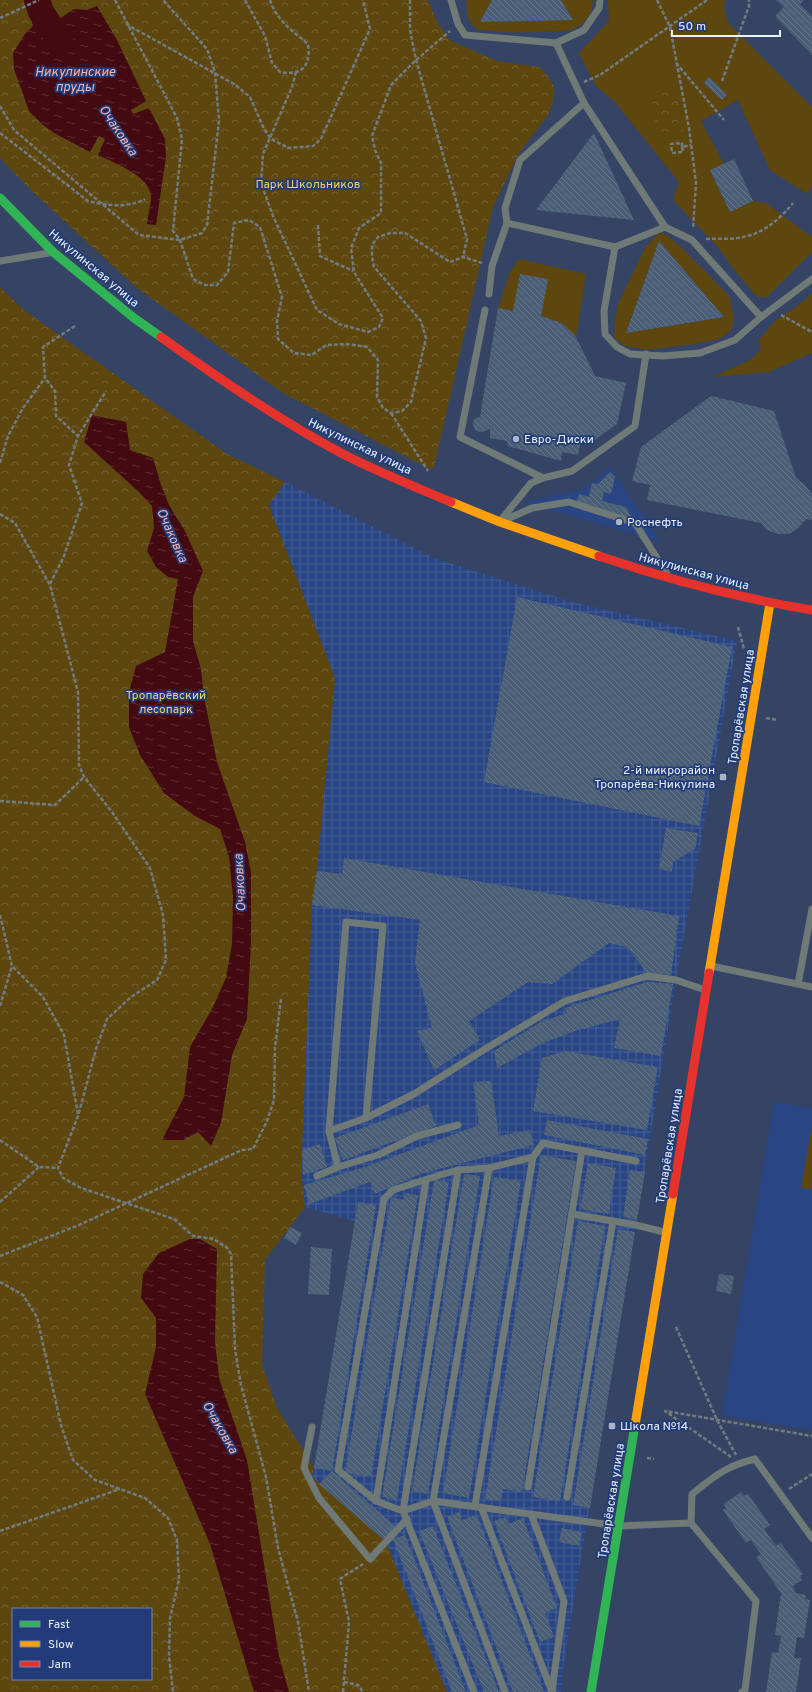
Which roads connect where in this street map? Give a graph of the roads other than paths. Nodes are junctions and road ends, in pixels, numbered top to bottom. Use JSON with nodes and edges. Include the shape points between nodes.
{"nodes":[{"id":1,"x":451,"y":0,"type":"edge"},
{"id":2,"x":600,"y":0,"type":"edge"},
{"id":3,"x":556,"y":43,"type":"junction"},
{"id":4,"x":584,"y":103,"type":"junction"},
{"id":5,"x":0,"y":198,"type":"edge"},
{"id":6,"x":507,"y":223,"type":"junction"},
{"id":7,"x":665,"y":227,"type":"junction"},
{"id":8,"x":615,"y":247,"type":"junction"},
{"id":9,"x":53,"y":252,"type":"junction"},
{"id":10,"x":0,"y":260,"type":"edge"},
{"id":11,"x":812,"y":279,"type":"edge"},
{"id":12,"x":489,"y":294,"type":"dead end"},
{"id":13,"x":485,"y":310,"type":"dead end"},
{"id":14,"x":761,"y":317,"type":"junction"},
{"id":15,"x":646,"y":354,"type":"junction"},
{"id":16,"x":543,"y":478,"type":"junction"},
{"id":17,"x":500,"y":522,"type":"junction"},
{"id":18,"x":672,"y":580,"type":"junction"},
{"id":19,"x":770,"y":603,"type":"junction"},
{"id":20,"x":812,"y":610,"type":"edge"},
{"id":21,"x":812,"y":909,"type":"edge"},
{"id":22,"x":711,"y":966,"type":"junction"},
{"id":23,"x":798,"y":984,"type":"junction"},
{"id":24,"x":812,"y":987,"type":"edge"},
{"id":25,"x":707,"y":990,"type":"junction"},
{"id":26,"x":366,"y":1118,"type":"junction"},
{"id":27,"x":458,"y":1124,"type":"dead end"},
{"id":28,"x":329,"y":1131,"type":"junction"},
{"id":29,"x":582,"y":1150,"type":"junction"},
{"id":30,"x":533,"y":1158,"type":"junction"},
{"id":31,"x":636,"y":1161,"type":"dead end"},
{"id":32,"x":338,"y":1167,"type":"junction"},
{"id":33,"x":489,"y":1168,"type":"junction"},
{"id":34,"x":458,"y":1170,"type":"junction"},
{"id":35,"x":317,"y":1176,"type":"dead end"},
{"id":36,"x":426,"y":1180,"type":"junction"},
{"id":37,"x":572,"y":1214,"type":"junction"},
{"id":38,"x":613,"y":1221,"type":"junction"},
{"id":39,"x":667,"y":1232,"type":"junction"},
{"id":40,"x":312,"y":1428,"type":"dead end"},
{"id":41,"x":528,"y":1487,"type":"dead end"},
{"id":42,"x":568,"y":1497,"type":"dead end"},
{"id":43,"x":433,"y":1500,"type":"junction"},
{"id":44,"x":376,"y":1501,"type":"junction"},
{"id":45,"x":478,"y":1506,"type":"junction"},
{"id":46,"x":403,"y":1511,"type":"junction"},
{"id":47,"x":531,"y":1514,"type":"junction"},
{"id":48,"x":406,"y":1519,"type":"junction"},
{"id":49,"x":691,"y":1523,"type":"junction"},
{"id":50,"x":619,"y":1526,"type":"junction"},
{"id":51,"x":812,"y":1538,"type":"edge"},
{"id":52,"x":474,"y":1692,"type":"edge"},
{"id":53,"x":505,"y":1692,"type":"edge"},
{"id":54,"x":552,"y":1692,"type":"edge"},
{"id":55,"x":591,"y":1692,"type":"edge"},
{"id":56,"x":742,"y":1692,"type":"edge"}],
"edges":[{"from":1,"to":3,"type":"lane","via":[[458,24],[465,35]]},
{"from":2,"to":3,"type":"lane","via":[[599,8],[584,30]]},
{"from":3,"to":4,"type":"lane"},
{"from":4,"to":6,"type":"lane","via":[[520,160],[505,208]]},
{"from":4,"to":7,"type":"lane"},
{"from":5,"to":9,"type":"street","name":"Никулинская улица"},
{"from":6,"to":8,"type":"lane"},
{"from":6,"to":12,"type":"lane","via":[[492,266]]},
{"from":7,"to":8,"type":"lane"},
{"from":7,"to":14,"type":"lane","via":[[692,240]]},
{"from":8,"to":15,"type":"lane","via":[[604,311],[605,334],[618,348],[630,354]]},
{"from":9,"to":10,"type":"lane"},
{"from":9,"to":17,"type":"street","name":"Никулинская улица","via":[[134,318],[205,369],[297,428],[389,476]]},
{"from":11,"to":14,"type":"lane"},
{"from":13,"to":16,"type":"lane","via":[[460,437]]},
{"from":14,"to":15,"type":"lane","via":[[735,340],[700,353],[663,356]]},
{"from":15,"to":16,"type":"lane","via":[[635,426],[572,471]]},
{"from":16,"to":17,"type":"lane","via":[[531,483]]},
{"from":17,"to":18,"type":"street","name":"Никулинская улица"},
{"from":17,"to":18,"type":"lane","via":[[532,508],[569,502],[635,524]]},
{"from":18,"to":19,"type":"street","name":"Никулинская улица"},
{"from":19,"to":20,"type":"street","name":"Никулинская улица"},
{"from":19,"to":22,"type":"street","name":"Тропарёвская улица"},
{"from":21,"to":23,"type":"lane"},
{"from":22,"to":23,"type":"lane"},
{"from":22,"to":25,"type":"street","name":"Тропарёвская улица"},
{"from":23,"to":24,"type":"lane"},
{"from":25,"to":26,"type":"lane","via":[[676,980],[647,976],[565,1001],[414,1094]]},
{"from":25,"to":39,"type":"street","name":"Тропарёвская улица"},
{"from":26,"to":28,"type":"lane"},
{"from":26,"to":28,"type":"lane","via":[[383,926],[346,922]]},
{"from":27,"to":32,"type":"lane","via":[[417,1136],[378,1155]]},
{"from":28,"to":32,"type":"lane"},
{"from":29,"to":30,"type":"lane","via":[[543,1143]]},
{"from":29,"to":31,"type":"lane"},
{"from":29,"to":37,"type":"lane"},
{"from":30,"to":33,"type":"lane"},
{"from":30,"to":45,"type":"lane"},
{"from":32,"to":35,"type":"lane"},
{"from":33,"to":34,"type":"lane"},
{"from":33,"to":43,"type":"lane"},
{"from":34,"to":36,"type":"lane"},
{"from":34,"to":46,"type":"lane"},
{"from":36,"to":44,"type":"lane"},
{"from":36,"to":44,"type":"lane","via":[[393,1190],[384,1199],[338,1470]]},
{"from":37,"to":38,"type":"lane"},
{"from":37,"to":41,"type":"lane"},
{"from":38,"to":39,"type":"lane"},
{"from":38,"to":42,"type":"lane"},
{"from":39,"to":50,"type":"street","name":"Тропарёвская улица"},
{"from":40,"to":48,"type":"lane","via":[[304,1468],[319,1498],[370,1559]]},
{"from":43,"to":45,"type":"lane"},
{"from":43,"to":46,"type":"lane"},
{"from":43,"to":53,"type":"lane"},
{"from":44,"to":46,"type":"lane"},
{"from":45,"to":47,"type":"lane"},
{"from":45,"to":54,"type":"lane"},
{"from":46,"to":48,"type":"lane"},
{"from":47,"to":50,"type":"lane"},
{"from":47,"to":54,"type":"lane","via":[[564,1601]]},
{"from":48,"to":52,"type":"lane"},
{"from":49,"to":50,"type":"lane"},
{"from":49,"to":51,"type":"lane","via":[[692,1494],[725,1469],[755,1459]]},
{"from":49,"to":56,"type":"lane","via":[[756,1601],[745,1690]]},
{"from":50,"to":55,"type":"street","name":"Тропарёвская улица"}]}
